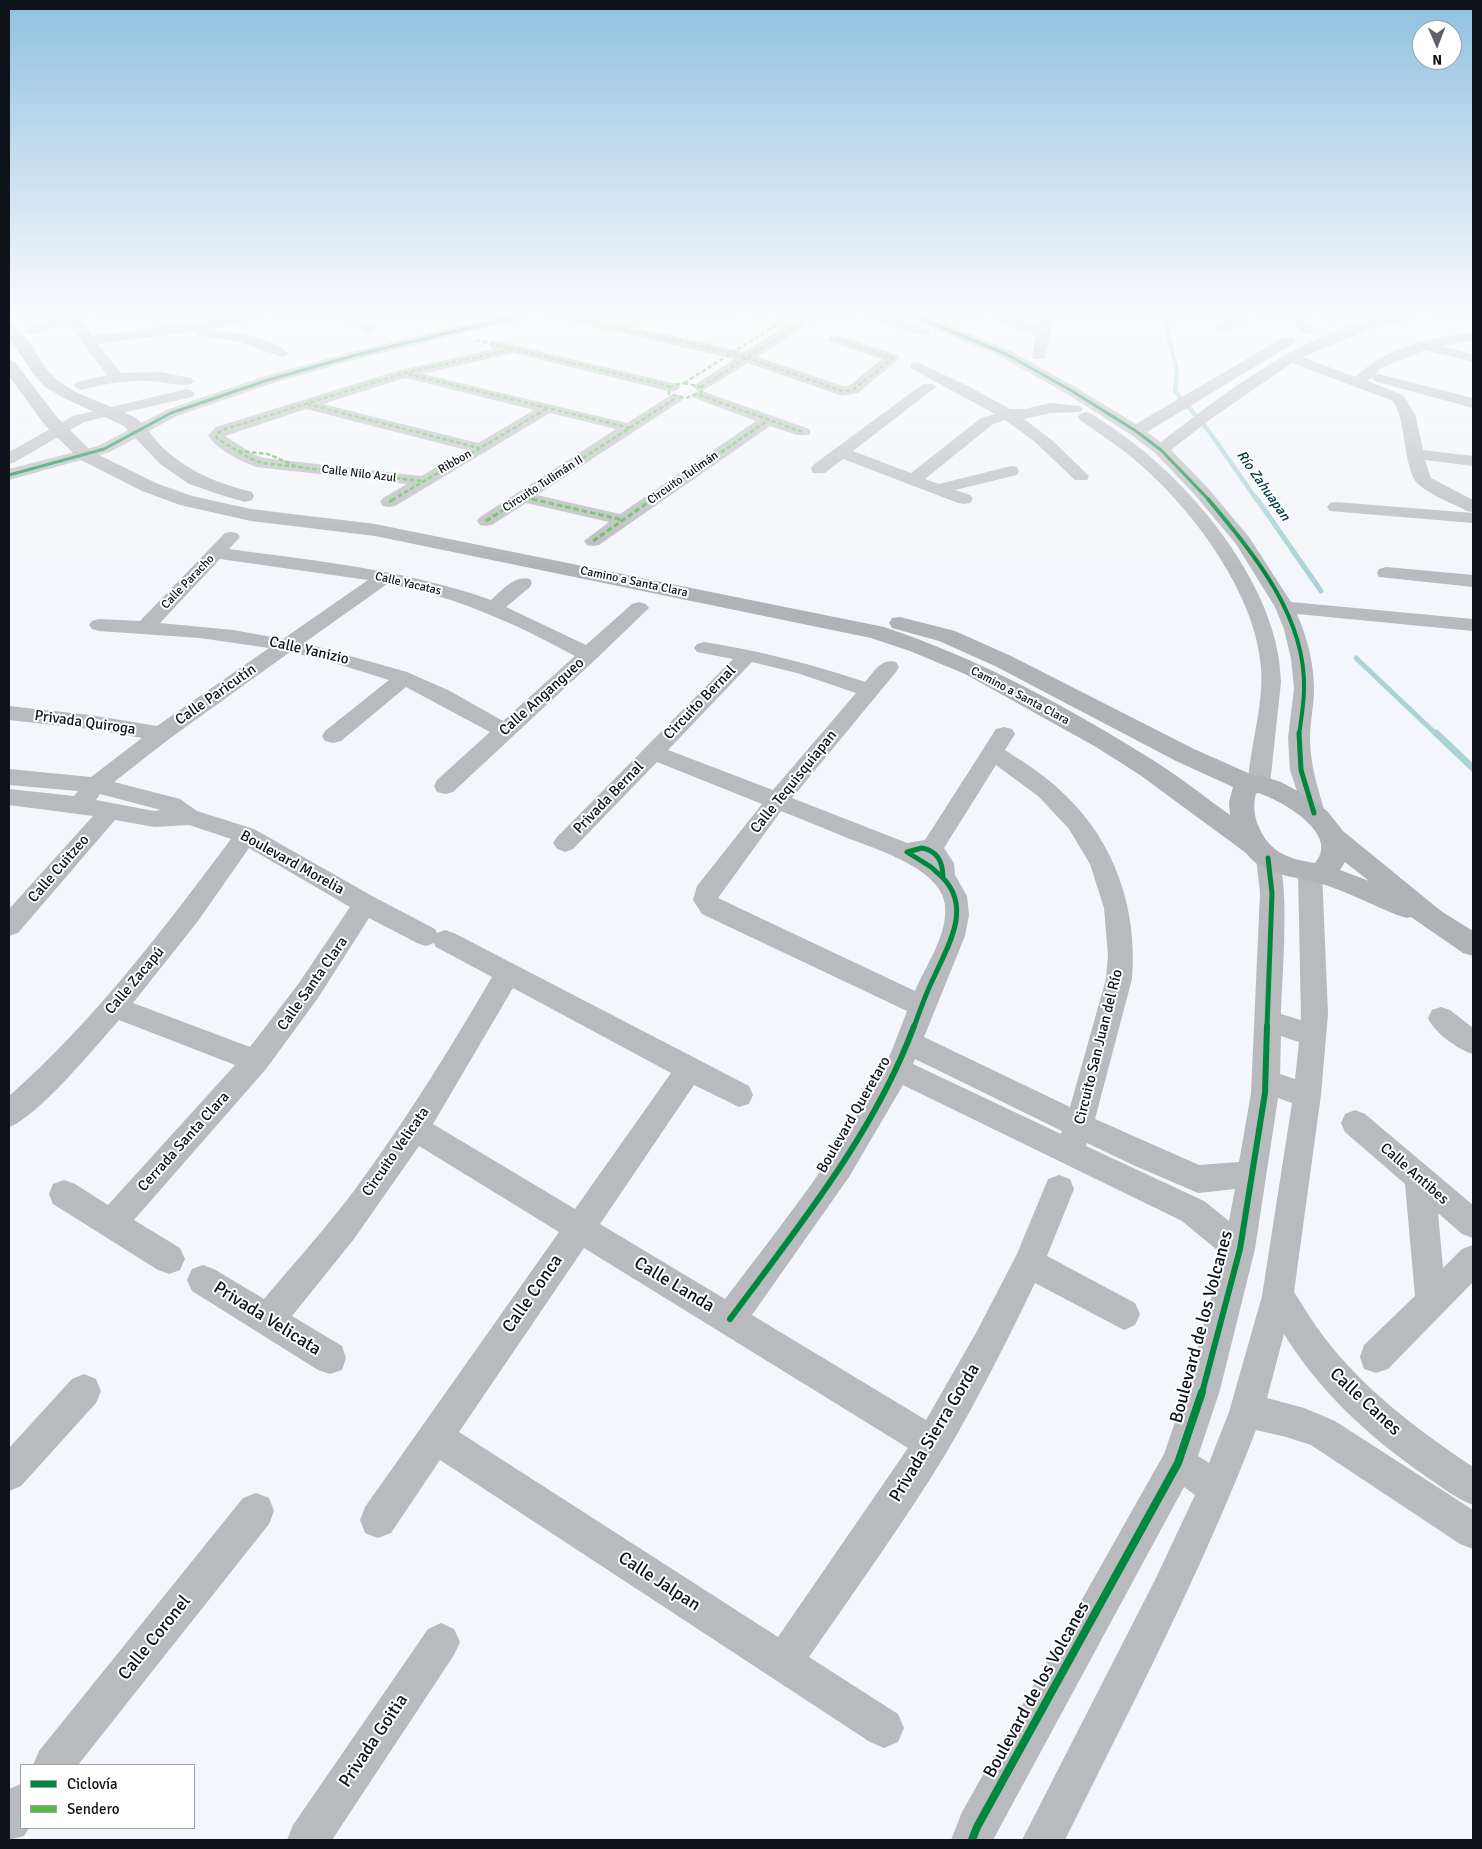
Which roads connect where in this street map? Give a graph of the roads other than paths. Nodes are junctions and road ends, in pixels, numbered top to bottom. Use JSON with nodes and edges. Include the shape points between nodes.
{"nodes":[{"id":1,"x":34,"y":398,"type":"edge"},
{"id":2,"x":80,"y":398,"type":"edge"},
{"id":3,"x":170,"y":398,"type":"edge"},
{"id":4,"x":214,"y":398,"type":"edge"},
{"id":5,"x":325,"y":398,"type":"edge"},
{"id":6,"x":507,"y":398,"type":"edge"},
{"id":7,"x":666,"y":398,"type":"edge"},
{"id":8,"x":717,"y":398,"type":"edge"},
{"id":9,"x":912,"y":398,"type":"edge"},
{"id":10,"x":981,"y":398,"type":"edge"},
{"id":11,"x":1029,"y":398,"type":"edge"},
{"id":12,"x":1043,"y":398,"type":"edge"},
{"id":13,"x":1050,"y":398,"type":"edge"},
{"id":14,"x":1084,"y":398,"type":"edge"},
{"id":15,"x":1193,"y":398,"type":"edge"},
{"id":16,"x":1230,"y":398,"type":"edge"},
{"id":17,"x":1398,"y":398,"type":"edge"},
{"id":18,"x":1454,"y":398,"type":"edge"},
{"id":19,"x":1473,"y":403,"type":"edge"},
{"id":20,"x":306,"y":404,"type":"junction"},
{"id":21,"x":1404,"y":404,"type":"junction"},
{"id":22,"x":548,"y":408,"type":"junction"},
{"id":23,"x":1050,"y":408,"type":"junction"},
{"id":24,"x":1075,"y":410,"type":"junction"},
{"id":25,"x":108,"y":411,"type":"junction"},
{"id":26,"x":1473,"y":411,"type":"edge"},
{"id":27,"x":1008,"y":415,"type":"junction"},
{"id":28,"x":768,"y":420,"type":"junction"},
{"id":29,"x":59,"y":428,"type":"junction"},
{"id":30,"x":630,"y":428,"type":"junction"},
{"id":31,"x":142,"y":431,"type":"junction"},
{"id":32,"x":1136,"y":431,"type":"junction"},
{"id":33,"x":803,"y":432,"type":"dead end"},
{"id":34,"x":479,"y":448,"type":"junction"},
{"id":35,"x":1161,"y":450,"type":"junction"},
{"id":36,"x":842,"y":453,"type":"junction"},
{"id":37,"x":1415,"y":454,"type":"junction"},
{"id":38,"x":85,"y":455,"type":"junction"},
{"id":39,"x":9,"y":460,"type":"edge"},
{"id":40,"x":1473,"y":461,"type":"edge"},
{"id":41,"x":820,"y":469,"type":"dead end"},
{"id":42,"x":1011,"y":471,"type":"dead end"},
{"id":43,"x":9,"y":475,"type":"edge"},
{"id":44,"x":1081,"y":476,"type":"dead end"},
{"id":45,"x":913,"y":480,"type":"junction"},
{"id":46,"x":422,"y":481,"type":"junction"},
{"id":47,"x":937,"y":489,"type":"junction"},
{"id":48,"x":522,"y":497,"type":"junction"},
{"id":49,"x":964,"y":500,"type":"dead end"},
{"id":50,"x":389,"y":502,"type":"dead end"},
{"id":51,"x":1336,"y":507,"type":"dead end"},
{"id":52,"x":1473,"y":507,"type":"edge"},
{"id":53,"x":1473,"y":518,"type":"edge"},
{"id":54,"x":623,"y":520,"type":"junction"},
{"id":55,"x":486,"y":521,"type":"dead end"},
{"id":56,"x":231,"y":537,"type":"dead end"},
{"id":57,"x":593,"y":541,"type":"dead end"},
{"id":58,"x":216,"y":553,"type":"junction"},
{"id":59,"x":1386,"y":573,"type":"dead end"},
{"id":60,"x":384,"y":577,"type":"junction"},
{"id":61,"x":1473,"y":581,"type":"edge"},
{"id":62,"x":523,"y":583,"type":"dead end"},
{"id":63,"x":1285,"y":607,"type":"junction"},
{"id":64,"x":493,"y":608,"type":"junction"},
{"id":65,"x":639,"y":608,"type":"dead end"},
{"id":66,"x":99,"y":625,"type":"dead end"},
{"id":67,"x":1473,"y":625,"type":"edge"},
{"id":68,"x":145,"y":627,"type":"junction"},
{"id":69,"x":287,"y":644,"type":"junction"},
{"id":70,"x":704,"y":648,"type":"dead end"},
{"id":71,"x":748,"y":654,"type":"junction"},
{"id":72,"x":589,"y":655,"type":"junction"},
{"id":73,"x":1270,"y":665,"type":"junction"},
{"id":74,"x":889,"y":667,"type":"dead end"},
{"id":75,"x":1302,"y":670,"type":"junction"},
{"id":76,"x":404,"y":678,"type":"junction"},
{"id":77,"x":869,"y":690,"type":"junction"},
{"id":78,"x":1269,"y":700,"type":"junction"},
{"id":79,"x":1302,"y":706,"type":"junction"},
{"id":80,"x":9,"y":713,"type":"edge"},
{"id":81,"x":505,"y":731,"type":"junction"},
{"id":82,"x":161,"y":734,"type":"junction"},
{"id":83,"x":333,"y":736,"type":"dead end"},
{"id":84,"x":653,"y":752,"type":"junction"},
{"id":85,"x":9,"y":777,"type":"edge"},
{"id":86,"x":95,"y":785,"type":"junction"},
{"id":87,"x":1255,"y":785,"type":"junction"},
{"id":88,"x":445,"y":786,"type":"dead end"},
{"id":89,"x":9,"y":797,"type":"edge"},
{"id":90,"x":777,"y":801,"type":"junction"},
{"id":91,"x":80,"y":805,"type":"junction"},
{"id":92,"x":110,"y":811,"type":"junction"},
{"id":93,"x":1314,"y":813,"type":"junction"},
{"id":94,"x":189,"y":817,"type":"junction"},
{"id":95,"x":246,"y":835,"type":"junction"},
{"id":96,"x":1334,"y":838,"type":"junction"},
{"id":97,"x":565,"y":843,"type":"dead end"},
{"id":98,"x":931,"y":849,"type":"junction"},
{"id":99,"x":908,"y":852,"type":"junction"},
{"id":100,"x":1262,"y":853,"type":"junction"},
{"id":101,"x":1316,"y":873,"type":"junction"},
{"id":102,"x":943,"y":878,"type":"junction"},
{"id":103,"x":365,"y":904,"type":"junction"},
{"id":104,"x":1431,"y":918,"type":"junction"},
{"id":105,"x":9,"y":926,"type":"edge"},
{"id":106,"x":1473,"y":945,"type":"edge"},
{"id":107,"x":508,"y":973,"type":"junction"},
{"id":108,"x":921,"y":1006,"type":"junction"},
{"id":109,"x":114,"y":1007,"type":"junction"},
{"id":110,"x":1441,"y":1018,"type":"dead end"},
{"id":111,"x":1267,"y":1021,"type":"junction"},
{"id":112,"x":1313,"y":1035,"type":"junction"},
{"id":113,"x":907,"y":1042,"type":"junction"},
{"id":114,"x":1473,"y":1043,"type":"edge"},
{"id":115,"x":256,"y":1061,"type":"junction"},
{"id":116,"x":689,"y":1069,"type":"junction"},
{"id":117,"x":897,"y":1069,"type":"junction"},
{"id":118,"x":1265,"y":1082,"type":"junction"},
{"id":119,"x":739,"y":1095,"type":"dead end"},
{"id":120,"x":1307,"y":1095,"type":"junction"},
{"id":121,"x":9,"y":1114,"type":"edge"},
{"id":122,"x":1355,"y":1124,"type":"dead end"},
{"id":123,"x":415,"y":1128,"type":"junction"},
{"id":124,"x":1075,"y":1138,"type":"junction"},
{"id":125,"x":1253,"y":1174,"type":"junction"},
{"id":126,"x":1198,"y":1178,"type":"junction"},
{"id":127,"x":1419,"y":1178,"type":"junction"},
{"id":128,"x":1059,"y":1189,"type":"dead end"},
{"id":129,"x":64,"y":1194,"type":"dead end"},
{"id":130,"x":1193,"y":1211,"type":"junction"},
{"id":131,"x":111,"y":1223,"type":"junction"},
{"id":132,"x":1473,"y":1224,"type":"edge"},
{"id":133,"x":579,"y":1228,"type":"junction"},
{"id":134,"x":1240,"y":1249,"type":"junction"},
{"id":135,"x":169,"y":1259,"type":"dead end"},
{"id":136,"x":1473,"y":1260,"type":"edge"},
{"id":137,"x":1029,"y":1263,"type":"junction"},
{"id":138,"x":203,"y":1280,"type":"dead end"},
{"id":139,"x":1278,"y":1296,"type":"junction"},
{"id":140,"x":1431,"y":1302,"type":"junction"},
{"id":141,"x":1124,"y":1314,"type":"dead end"},
{"id":142,"x":730,"y":1319,"type":"junction"},
{"id":143,"x":268,"y":1320,"type":"junction"},
{"id":144,"x":1376,"y":1357,"type":"dead end"},
{"id":145,"x":330,"y":1358,"type":"dead end"},
{"id":146,"x":84,"y":1391,"type":"dead end"},
{"id":147,"x":1246,"y":1412,"type":"junction"},
{"id":148,"x":435,"y":1437,"type":"junction"},
{"id":149,"x":932,"y":1443,"type":"junction"},
{"id":150,"x":1178,"y":1463,"type":"junction"},
{"id":151,"x":9,"y":1474,"type":"edge"},
{"id":152,"x":1473,"y":1487,"type":"edge"},
{"id":153,"x":1216,"y":1488,"type":"junction"},
{"id":154,"x":256,"y":1511,"type":"dead end"},
{"id":155,"x":378,"y":1520,"type":"dead end"},
{"id":156,"x":1473,"y":1531,"type":"edge"},
{"id":157,"x":441,"y":1642,"type":"dead end"},
{"id":158,"x":783,"y":1662,"type":"junction"},
{"id":159,"x":884,"y":1728,"type":"dead end"},
{"id":160,"x":54,"y":1764,"type":"edge"},
{"id":161,"x":20,"y":1807,"type":"edge"},
{"id":162,"x":9,"y":1821,"type":"edge"},
{"id":163,"x":9,"y":1830,"type":"edge"},
{"id":164,"x":15,"y":1840,"type":"edge"},
{"id":165,"x":308,"y":1840,"type":"edge"},
{"id":166,"x":972,"y":1840,"type":"edge"},
{"id":167,"x":1043,"y":1840,"type":"edge"}],
"edges":[{"from":1,"to":29,"type":"main road","name":"Camino a Santa Clara"},
{"from":2,"to":25,"type":"main road","name":"Camino a Santa Clara"},
{"from":3,"to":25,"type":"street"},
{"from":4,"to":31,"type":"street","via":[[178,410]]},
{"from":5,"to":20,"type":"street","name":"Calle Nilo Azul"},
{"from":6,"to":22,"type":"street"},
{"from":7,"to":30,"type":"street","name":"Circuito Tulimán II"},
{"from":8,"to":28,"type":"street"},
{"from":9,"to":36,"type":"street"},
{"from":10,"to":27,"type":"street"},
{"from":11,"to":27,"type":"street","via":[[1012,408]]},
{"from":12,"to":23,"type":"street"},
{"from":13,"to":24,"type":"street"},
{"from":14,"to":32,"type":"street"},
{"from":15,"to":32,"type":"street"},
{"from":16,"to":35,"type":"street"},
{"from":17,"to":21,"type":"street"},
{"from":18,"to":19,"type":"street"},
{"from":20,"to":34,"type":"street"},
{"from":20,"to":46,"type":"street","name":"Calle Nilo Azul","via":[[222,430],[216,435],[218,440],[262,463]]},
{"from":21,"to":26,"type":"street"},
{"from":21,"to":37,"type":"street"},
{"from":22,"to":30,"type":"street"},
{"from":22,"to":34,"type":"street","name":"Ribbon"},
{"from":23,"to":24,"type":"street"},
{"from":23,"to":27,"type":"street"},
{"from":24,"to":73,"type":"street","via":[[1136,454],[1192,509],[1234,567],[1256,607]]},
{"from":25,"to":29,"type":"street"},
{"from":25,"to":31,"type":"main road","name":"Camino a Santa Clara"},
{"from":27,"to":44,"type":"street","via":[[1035,434]]},
{"from":27,"to":45,"type":"street","via":[[988,422]]},
{"from":28,"to":33,"type":"street"},
{"from":28,"to":54,"type":"street","name":"Circuito Tulimán"},
{"from":29,"to":38,"type":"main road","name":"Camino a Santa Clara"},
{"from":29,"to":39,"type":"street"},
{"from":30,"to":48,"type":"street","name":"Circuito Tulimán II"},
{"from":31,"to":38,"type":"street"},
{"from":31,"to":87,"type":"main road","name":"Camino a Santa Clara","via":[[152,448],[188,478],[211,488],[257,499],[390,515],[579,553],[884,618],[947,636],[1003,660],[1185,755]]},
{"from":32,"to":35,"type":"street"},
{"from":34,"to":46,"type":"street","name":"Ribbon"},
{"from":35,"to":63,"type":"street","via":[[1202,491],[1243,541]]},
{"from":36,"to":41,"type":"street"},
{"from":36,"to":45,"type":"street"},
{"from":37,"to":40,"type":"street"},
{"from":37,"to":52,"type":"street","via":[[1424,482]]},
{"from":38,"to":43,"type":"street"},
{"from":38,"to":100,"type":"main road","name":"Camino a Santa Clara","via":[[149,487],[187,501],[251,515],[375,530],[492,553],[876,632],[918,646],[973,669],[1104,741],[1150,769]]},
{"from":42,"to":47,"type":"street"},
{"from":45,"to":47,"type":"street"},
{"from":46,"to":50,"type":"street","name":"Ribbon"},
{"from":47,"to":49,"type":"street"},
{"from":48,"to":54,"type":"street"},
{"from":48,"to":55,"type":"street","name":"Circuito Tulimán II"},
{"from":51,"to":53,"type":"street"},
{"from":54,"to":57,"type":"street","name":"Circuito Tulimán"},
{"from":56,"to":58,"type":"street","name":"Calle Paracho"},
{"from":58,"to":60,"type":"street","name":"Calle Yacatas"},
{"from":58,"to":68,"type":"street","name":"Calle Paracho"},
{"from":59,"to":61,"type":"street"},
{"from":60,"to":64,"type":"street","name":"Calle Yacatas","via":[[454,594]]},
{"from":60,"to":69,"type":"street","name":"Calle Paricutín"},
{"from":62,"to":64,"type":"street"},
{"from":63,"to":67,"type":"street"},
{"from":63,"to":75,"type":"street","via":[[1294,629]]},
{"from":64,"to":72,"type":"street","name":"Calle Yacatas"},
{"from":65,"to":72,"type":"street","name":"Calle Angangueo"},
{"from":66,"to":68,"type":"street","name":"Calle Yanizio"},
{"from":68,"to":69,"type":"street","name":"Calle Yanizio","via":[[211,632]]},
{"from":69,"to":76,"type":"street","name":"Calle Yanizio"},
{"from":69,"to":82,"type":"street","name":"Calle Paricutín"},
{"from":70,"to":71,"type":"street","name":"Circuito Bernal"},
{"from":71,"to":77,"type":"street","name":"Circuito Bernal"},
{"from":71,"to":84,"type":"street","name":"Circuito Bernal"},
{"from":72,"to":81,"type":"street","name":"Calle Angangueo"},
{"from":73,"to":75,"type":"street"},
{"from":73,"to":78,"type":"street"},
{"from":74,"to":77,"type":"street","name":"Calle Tequisquiapan"},
{"from":75,"to":79,"type":"street"},
{"from":76,"to":81,"type":"street","name":"Calle Yanizio"},
{"from":76,"to":83,"type":"street"},
{"from":77,"to":90,"type":"street","name":"Calle Tequisquiapan"},
{"from":78,"to":79,"type":"street"},
{"from":78,"to":87,"type":"street"},
{"from":79,"to":93,"type":"street","via":[[1301,770]]},
{"from":80,"to":82,"type":"street","name":"Privada Quiroga"},
{"from":81,"to":88,"type":"street","name":"Calle Angangueo"},
{"from":82,"to":86,"type":"street","name":"Calle Paricutín"},
{"from":84,"to":90,"type":"street"},
{"from":84,"to":97,"type":"street","name":"Privada Bernal"},
{"from":85,"to":86,"type":"street","name":"Boulevard Morelia"},
{"from":86,"to":91,"type":"street","name":"Calle Paricutín"},
{"from":86,"to":94,"type":"street","name":"Boulevard Morelia","via":[[172,805]]},
{"from":87,"to":93,"type":"main road","name":"Camino a Santa Clara","via":[[1280,792]]},
{"from":87,"to":100,"type":"main road","via":[[1245,788],[1242,804],[1244,820]]},
{"from":89,"to":91,"type":"street","name":"Boulevard Morelia"},
{"from":90,"to":99,"type":"street"},
{"from":90,"to":108,"type":"street","name":"Calle Tequisquiapan","via":[[706,893],[705,900],[711,907]]},
{"from":91,"to":92,"type":"street","name":"Boulevard Morelia"},
{"from":92,"to":94,"type":"street","name":"Boulevard Morelia","via":[[154,819]]},
{"from":92,"to":105,"type":"street","name":"Calle Cuitzeo"},
{"from":93,"to":96,"type":"main road","name":"Camino a Santa Clara"},
{"from":94,"to":95,"type":"street","name":"Boulevard Morelia"},
{"from":95,"to":103,"type":"street","name":"Boulevard Morelia"},
{"from":95,"to":109,"type":"street","name":"Calle Zacapú","via":[[190,914]]},
{"from":96,"to":101,"type":"main road","via":[[1336,854],[1331,866]]},
{"from":96,"to":104,"type":"main road"},
{"from":98,"to":99,"type":"street","via":[[923,847]]},
{"from":98,"to":102,"type":"street","via":[[940,858]]},
{"from":98,"to":124,"type":"street","name":"Circuito San Juan del Río","via":[[998,743],[1061,804],[1084,832],[1113,891],[1120,917],[1121,954],[1119,980]]},
{"from":99,"to":102,"type":"street"},
{"from":100,"to":101,"type":"main road","name":"Camino a Santa Clara"},
{"from":100,"to":111,"type":"street","name":"Boulevard de los Volcanes","via":[[1272,893]]},
{"from":101,"to":104,"type":"main road"},
{"from":101,"to":112,"type":"street"},
{"from":102,"to":108,"type":"street","name":"Boulevard Queretaro","via":[[954,891],[957,924]]},
{"from":103,"to":107,"type":"street","name":"Boulevard Morelia"},
{"from":103,"to":115,"type":"street","name":"Calle Santa Clara","via":[[337,952]]},
{"from":104,"to":106,"type":"main road"},
{"from":107,"to":116,"type":"street"},
{"from":107,"to":123,"type":"street","name":"Circuito Velicata"},
{"from":108,"to":113,"type":"street","name":"Boulevard Queretaro"},
{"from":109,"to":115,"type":"street"},
{"from":109,"to":121,"type":"street","name":"Calle Zacapú","via":[[52,1075]]},
{"from":110,"to":114,"type":"street"},
{"from":111,"to":112,"type":"street"},
{"from":111,"to":118,"type":"street","name":"Boulevard de los Volcanes"},
{"from":112,"to":120,"type":"street"},
{"from":113,"to":117,"type":"street","name":"Boulevard Queretaro"},
{"from":113,"to":124,"type":"street"},
{"from":115,"to":131,"type":"street","name":"Cerrada Santa Clara"},
{"from":116,"to":119,"type":"street"},
{"from":116,"to":133,"type":"street","name":"Calle Conca"},
{"from":117,"to":124,"type":"street"},
{"from":117,"to":142,"type":"street","name":"Boulevard Queretaro","via":[[844,1163]]},
{"from":118,"to":120,"type":"street"},
{"from":118,"to":125,"type":"street","name":"Boulevard de los Volcanes"},
{"from":120,"to":139,"type":"street"},
{"from":122,"to":127,"type":"street","name":"Calle Antibes"},
{"from":123,"to":133,"type":"street","name":"Calle Landa"},
{"from":123,"to":143,"type":"street","name":"Circuito Velicata","via":[[343,1228]]},
{"from":124,"to":126,"type":"street","via":[[1143,1156]]},
{"from":124,"to":130,"type":"street"},
{"from":125,"to":126,"type":"street"},
{"from":125,"to":134,"type":"street","name":"Boulevard de los Volcanes"},
{"from":126,"to":130,"type":"street"},
{"from":127,"to":132,"type":"street","name":"Calle Antibes"},
{"from":127,"to":140,"type":"street"},
{"from":128,"to":137,"type":"street","name":"Privada Sierra Gorda"},
{"from":129,"to":131,"type":"street"},
{"from":130,"to":134,"type":"street"},
{"from":131,"to":135,"type":"street"},
{"from":133,"to":142,"type":"street","name":"Calle Landa"},
{"from":133,"to":148,"type":"street","name":"Calle Conca"},
{"from":134,"to":150,"type":"street","name":"Boulevard de los Volcanes","via":[[1204,1390]]},
{"from":136,"to":140,"type":"street"},
{"from":137,"to":141,"type":"street"},
{"from":137,"to":149,"type":"street","name":"Privada Sierra Gorda","via":[[989,1343]]},
{"from":138,"to":143,"type":"street","name":"Privada Velicata"},
{"from":139,"to":147,"type":"street"},
{"from":139,"to":152,"type":"street","name":"Calle Canes","via":[[1324,1364],[1365,1406],[1415,1448]]},
{"from":140,"to":144,"type":"street"},
{"from":142,"to":149,"type":"street","name":"Calle Landa"},
{"from":143,"to":145,"type":"street","name":"Privada Velicata"},
{"from":146,"to":151,"type":"street"},
{"from":147,"to":153,"type":"street"},
{"from":147,"to":156,"type":"street","via":[[1301,1423],[1323,1433]]},
{"from":148,"to":155,"type":"street","name":"Calle Conca"},
{"from":148,"to":158,"type":"street","name":"Calle Jalpan"},
{"from":149,"to":158,"type":"street","name":"Privada Sierra Gorda"},
{"from":150,"to":153,"type":"street"},
{"from":150,"to":166,"type":"street","name":"Boulevard de los Volcanes"},
{"from":153,"to":167,"type":"street","via":[[1168,1593]]},
{"from":154,"to":160,"type":"street","name":"Calle Coronel"},
{"from":157,"to":165,"type":"street","name":"Privada Goitia"},
{"from":158,"to":159,"type":"street","name":"Calle Jalpan"},
{"from":161,"to":162,"type":"street"},
{"from":163,"to":164,"type":"street"}]}
